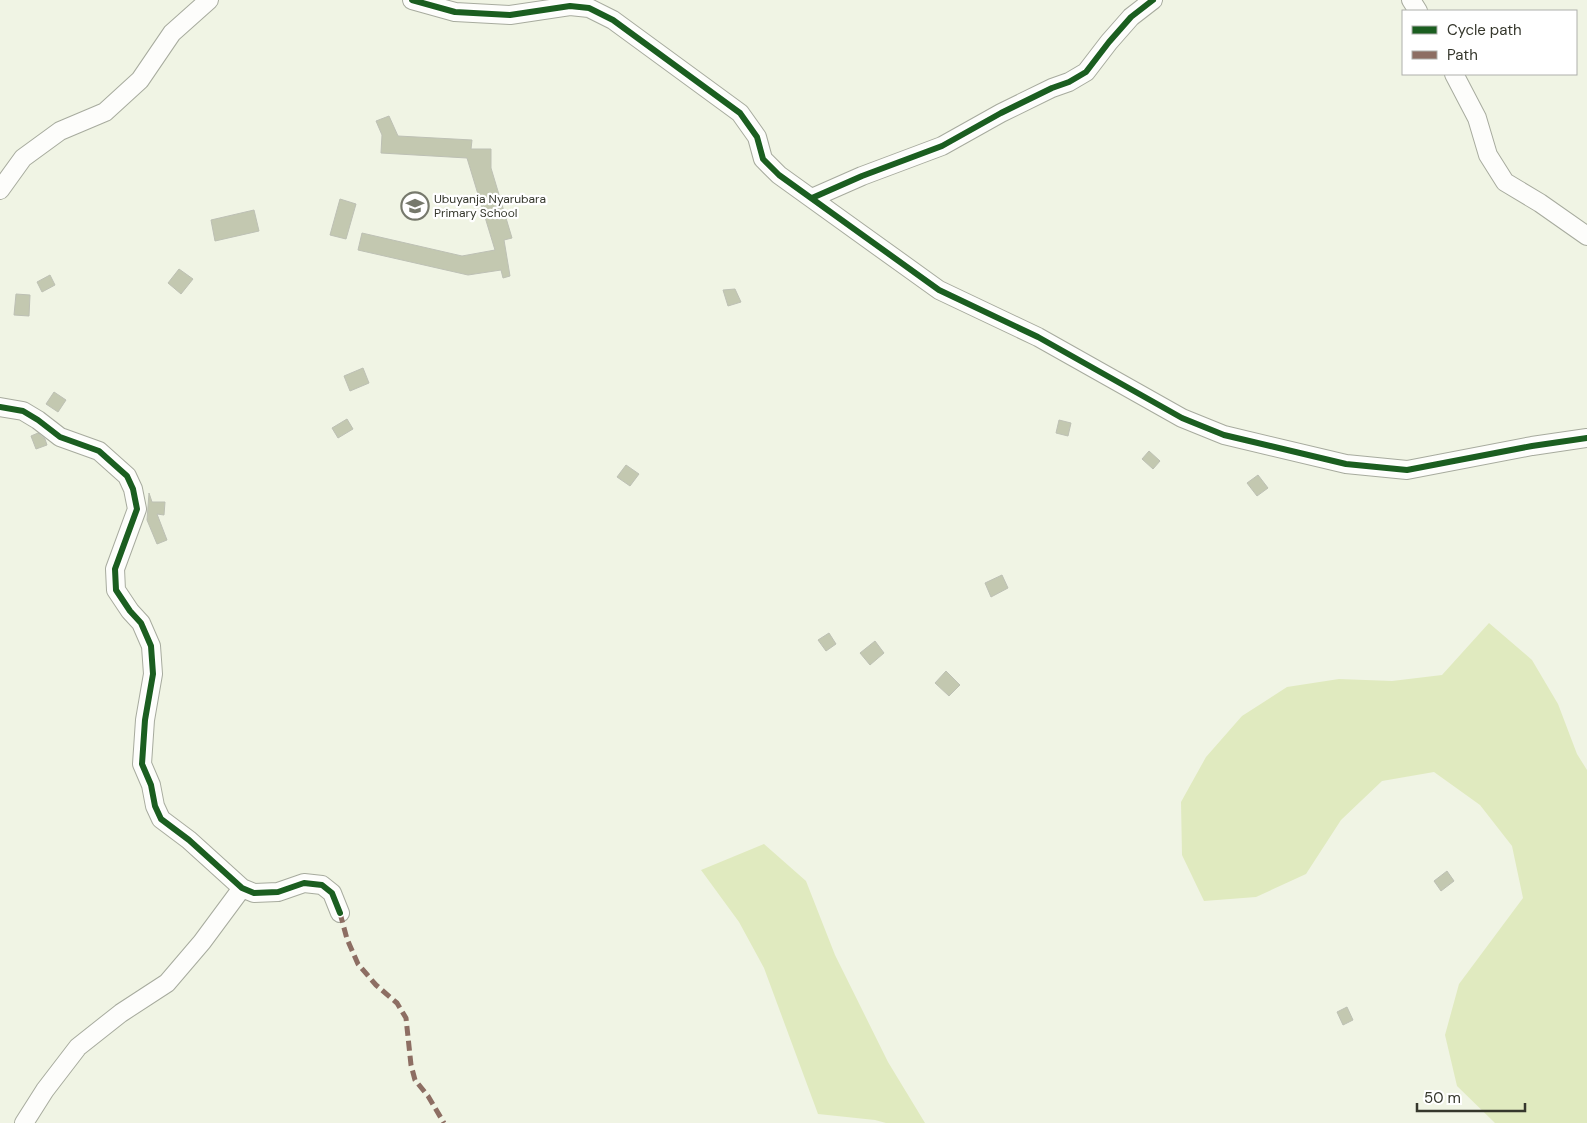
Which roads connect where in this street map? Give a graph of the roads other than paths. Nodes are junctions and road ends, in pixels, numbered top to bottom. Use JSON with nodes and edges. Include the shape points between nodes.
{"nodes":[{"id":1,"x":210,"y":0,"type":"edge"},
{"id":2,"x":412,"y":0,"type":"edge"},
{"id":3,"x":1153,"y":0,"type":"edge"},
{"id":4,"x":1455,"y":75,"type":"edge"},
{"id":5,"x":0,"y":190,"type":"edge"},
{"id":6,"x":812,"y":198,"type":"junction"},
{"id":7,"x":1587,"y":236,"type":"edge"},
{"id":8,"x":0,"y":407,"type":"edge"},
{"id":9,"x":1587,"y":438,"type":"edge"},
{"id":10,"x":242,"y":888,"type":"junction"},
{"id":11,"x":340,"y":913,"type":"dead end"},
{"id":12,"x":24,"y":1123,"type":"edge"}],
"edges":[{"from":1,"to":5,"type":"street","via":[[172,33],[133,87],[105,112],[60,131],[23,158]]},
{"from":2,"to":6,"type":"street","via":[[455,12],[510,15],[570,6],[589,8],[614,20],[740,113],[757,137],[763,159],[779,175]]},
{"from":3,"to":6,"type":"street","via":[[1131,17],[1086,72],[1069,82],[1001,113],[942,146]]},
{"from":4,"to":7,"type":"street","via":[[1477,118],[1488,155],[1505,182]]},
{"from":6,"to":9,"type":"street","via":[[939,290],[1038,337],[1182,418],[1224,435],[1346,464],[1407,470]]},
{"from":8,"to":10,"type":"street","via":[[23,411],[60,437],[99,452],[127,476],[137,509],[114,569],[116,590],[141,623],[152,646],[153,674],[142,764],[161,819]]},
{"from":10,"to":11,"type":"street","via":[[254,893],[278,892],[304,883],[322,885],[332,893]]},
{"from":10,"to":12,"type":"street","via":[[167,983],[78,1047]]}]}
